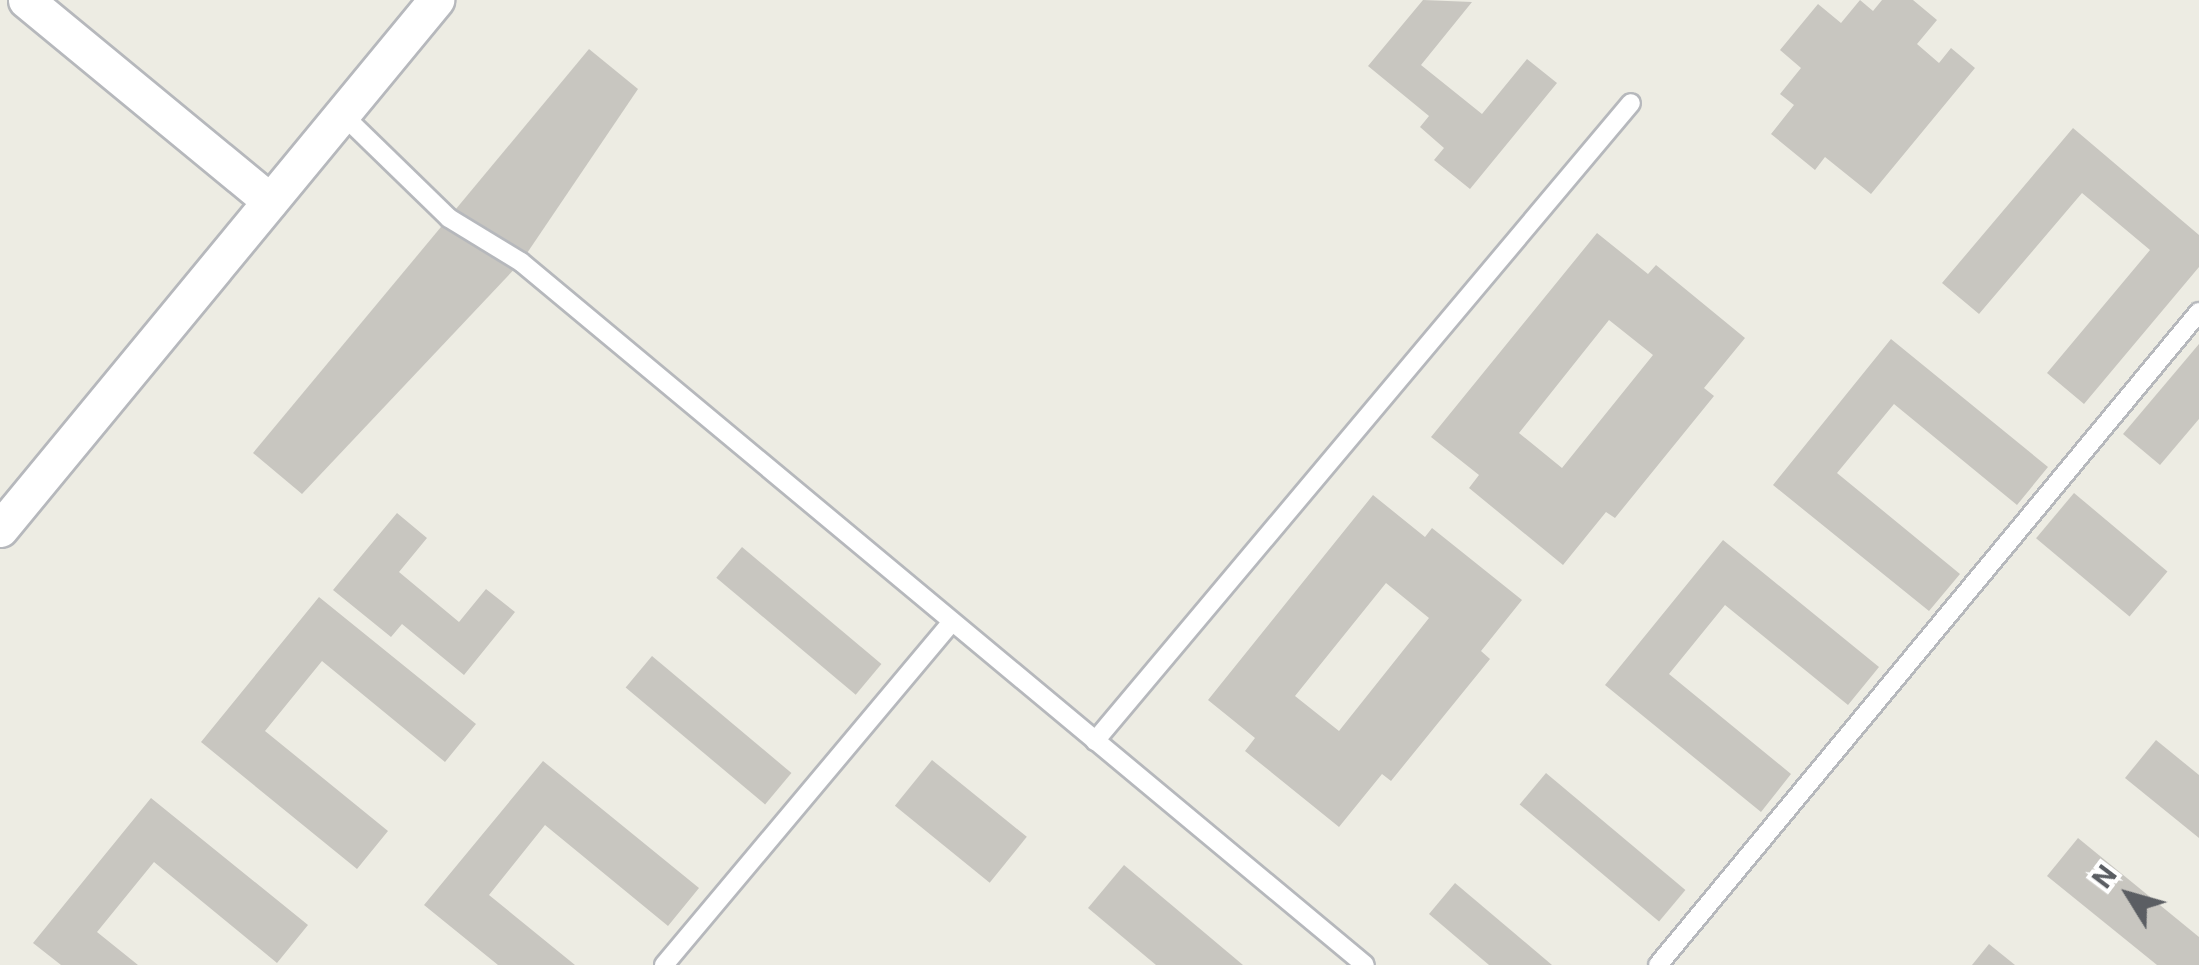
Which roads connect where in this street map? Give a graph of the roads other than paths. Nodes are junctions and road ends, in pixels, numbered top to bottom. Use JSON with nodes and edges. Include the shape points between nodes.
{"nodes":[{"id":1,"x":26,"y":0,"type":"edge"},
{"id":2,"x":436,"y":0,"type":"edge"},
{"id":3,"x":1630,"y":104,"type":"dead end"},
{"id":4,"x":342,"y":114,"type":"junction"},
{"id":5,"x":270,"y":201,"type":"junction"},
{"id":6,"x":2199,"y":312,"type":"edge"},
{"id":7,"x":0,"y":529,"type":"edge"},
{"id":8,"x":952,"y":622,"type":"junction"},
{"id":9,"x":1095,"y":740,"type":"junction"},
{"id":10,"x":664,"y":965,"type":"edge"},
{"id":11,"x":1364,"y":965,"type":"edge"},
{"id":12,"x":1658,"y":965,"type":"edge"}],
"edges":[{"from":1,"to":5,"type":"street"},
{"from":2,"to":4,"type":"street"},
{"from":3,"to":9,"type":"lane"},
{"from":4,"to":5,"type":"street"},
{"from":4,"to":8,"type":"lane","via":[[449,218],[521,262]]},
{"from":5,"to":7,"type":"street"},
{"from":6,"to":12,"type":"lane"},
{"from":8,"to":9,"type":"lane"},
{"from":8,"to":10,"type":"lane"},
{"from":9,"to":11,"type":"lane"}]}
